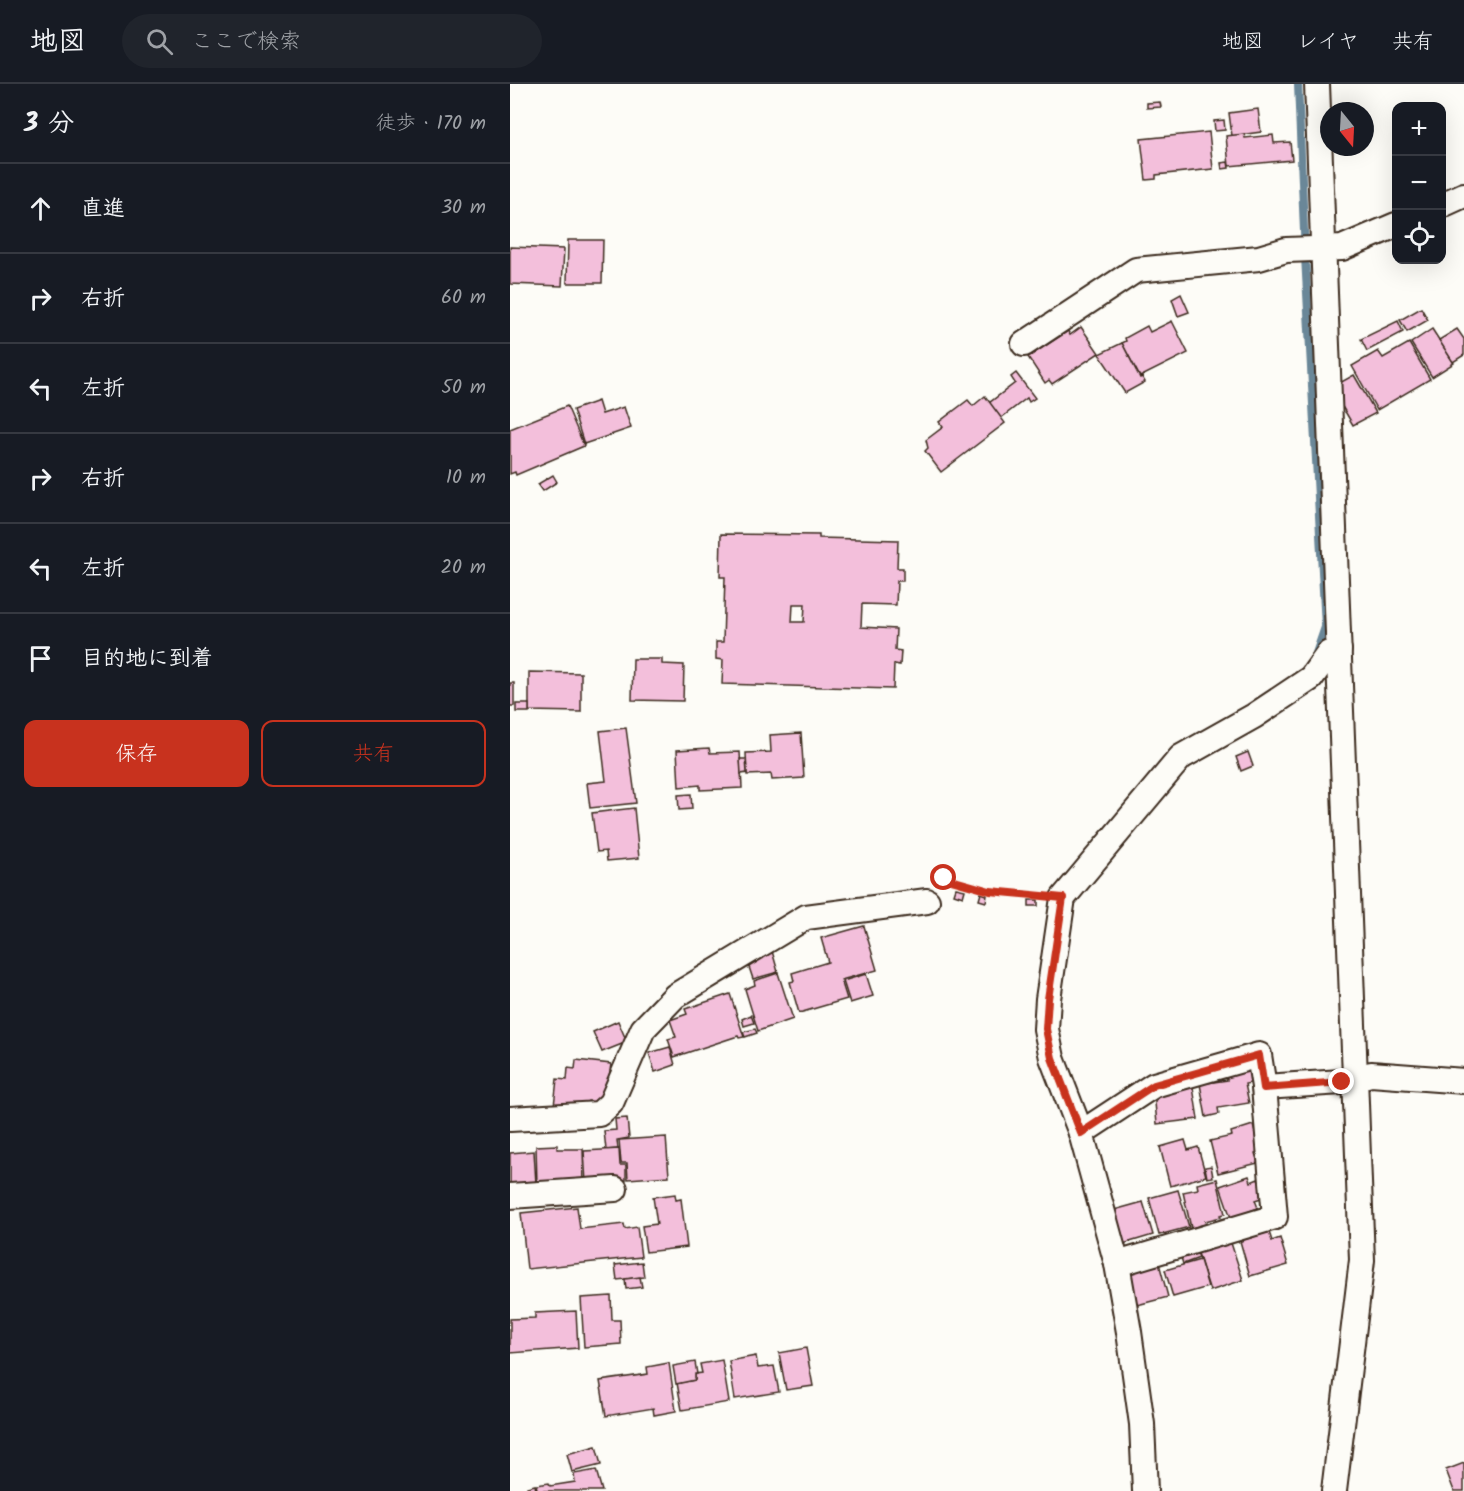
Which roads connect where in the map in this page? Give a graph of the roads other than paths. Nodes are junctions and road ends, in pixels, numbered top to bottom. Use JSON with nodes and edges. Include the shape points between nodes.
{"nodes":[{"id":1,"x":1317,"y":84,"type":"edge"},
{"id":2,"x":1464,"y":195,"type":"edge"},
{"id":3,"x":1446,"y":203,"type":"edge"},
{"id":4,"x":1392,"y":227,"type":"edge"},
{"id":5,"x":1324,"y":248,"type":"junction"},
{"id":6,"x":1024,"y":344,"type":"dead end"},
{"id":7,"x":1339,"y":650,"type":"junction"},
{"id":8,"x":927,"y":901,"type":"road end"},
{"id":9,"x":1355,"y":1078,"type":"junction"},
{"id":10,"x":1464,"y":1081,"type":"edge"},
{"id":11,"x":1264,"y":1088,"type":"junction"},
{"id":12,"x":510,"y":1119,"type":"edge"},
{"id":13,"x":1081,"y":1133,"type":"junction"},
{"id":14,"x":615,"y":1189,"type":"dead end"},
{"id":15,"x":510,"y":1196,"type":"edge"},
{"id":16,"x":1116,"y":1264,"type":"junction"},
{"id":17,"x":1145,"y":1491,"type":"edge"},
{"id":18,"x":1334,"y":1491,"type":"edge"}],
"edges":[{"from":1,"to":5,"type":"street"},
{"from":2,"to":3,"type":"street"},
{"from":4,"to":5,"type":"street","via":[[1342,248]]},
{"from":5,"to":6,"type":"street","via":[[1136,270]]},
{"from":5,"to":7,"type":"street"},
{"from":7,"to":9,"type":"street"},
{"from":7,"to":13,"type":"street","via":[[1329,653],[1311,678],[1182,757],[1063,898],[1046,1029],[1052,1058]]},
{"from":8,"to":12,"type":"street","via":[[806,917],[675,996],[644,1029],[611,1103],[599,1114]]},
{"from":9,"to":10,"type":"street","via":[[1371,1074]]},
{"from":9,"to":11,"type":"street"},
{"from":9,"to":18,"type":"street","via":[[1362,1260]]},
{"from":11,"to":13,"type":"street","via":[[1259,1055],[1154,1085]]},
{"from":11,"to":16,"type":"street","via":[[1275,1217]]},
{"from":13,"to":16,"type":"street"},
{"from":14,"to":15,"type":"street"},
{"from":16,"to":17,"type":"street","via":[[1142,1424]]}]}
